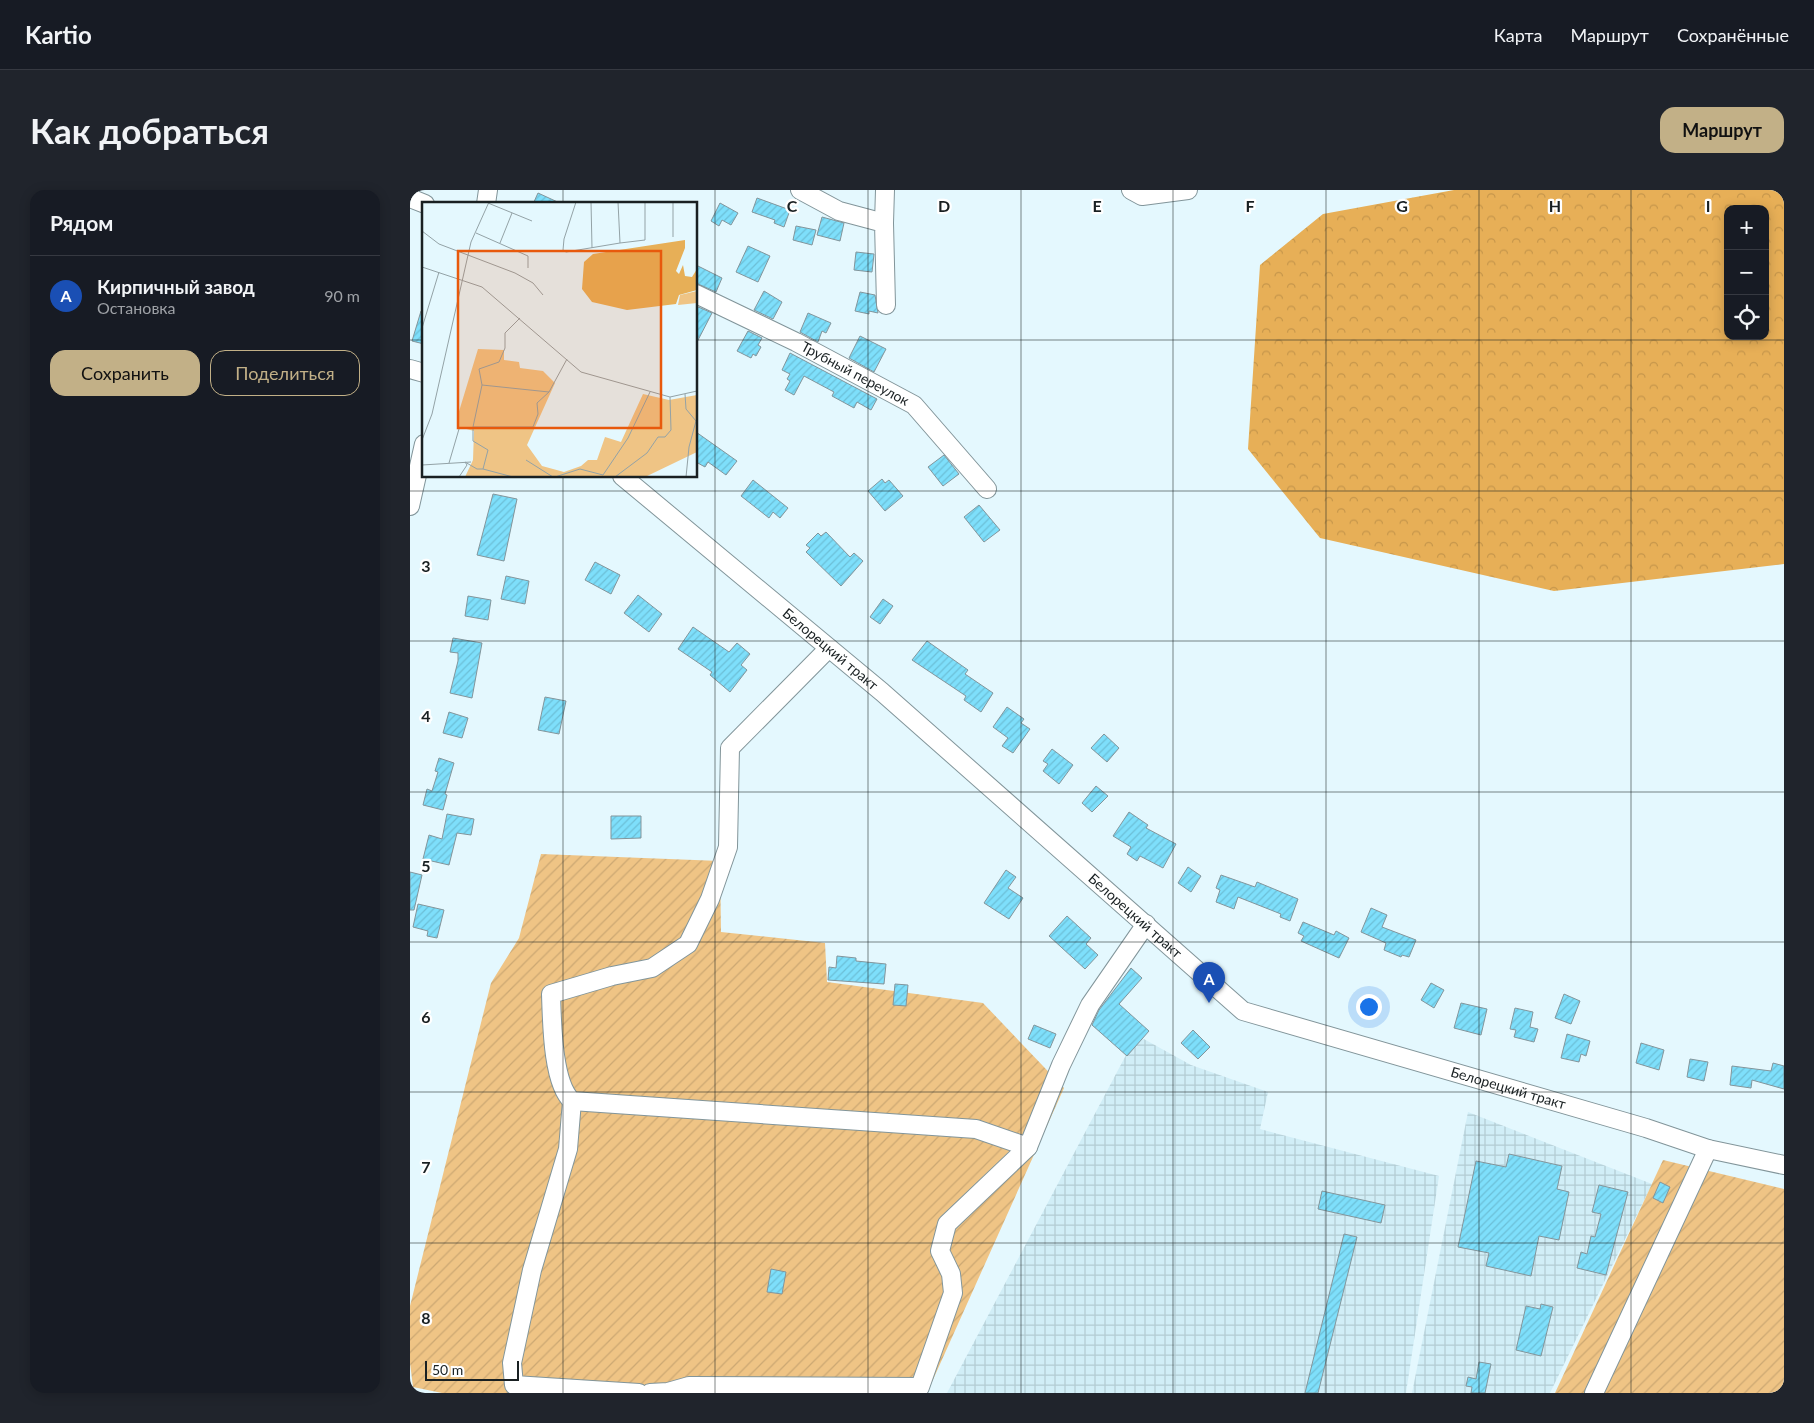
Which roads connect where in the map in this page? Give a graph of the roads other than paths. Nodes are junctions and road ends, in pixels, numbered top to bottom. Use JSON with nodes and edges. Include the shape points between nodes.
{"nodes":[{"id":1,"x":800,"y":190,"type":"edge"},
{"id":2,"x":885,"y":190,"type":"edge"},
{"id":3,"x":1131,"y":190,"type":"edge"},
{"id":4,"x":1188,"y":190,"type":"edge"},
{"id":5,"x":410,"y":198,"type":"edge"},
{"id":6,"x":422,"y":203,"type":"edge"},
{"id":7,"x":884,"y":223,"type":"junction"},
{"id":8,"x":698,"y":295,"type":"edge"},
{"id":9,"x":886,"y":305,"type":"dead end"},
{"id":10,"x":422,"y":453,"type":"edge"},
{"id":11,"x":624,"y":478,"type":"edge"},
{"id":12,"x":987,"y":489,"type":"dead end"},
{"id":13,"x":410,"y":506,"type":"edge"},
{"id":14,"x":829,"y":648,"type":"junction"},
{"id":15,"x":1146,"y":924,"type":"junction"},
{"id":16,"x":572,"y":1101,"type":"junction"},
{"id":17,"x":1028,"y":1147,"type":"junction"},
{"id":18,"x":1708,"y":1149,"type":"junction"},
{"id":19,"x":1784,"y":1165,"type":"edge"},
{"id":20,"x":515,"y":1389,"type":"edge"},
{"id":21,"x":639,"y":1393,"type":"edge"},
{"id":22,"x":650,"y":1393,"type":"edge"},
{"id":23,"x":1594,"y":1393,"type":"edge"}],
"edges":[{"from":1,"to":7,"type":"street","via":[[839,212]]},
{"from":2,"to":7,"type":"street"},
{"from":3,"to":4,"type":"street","via":[[1142,196]]},
{"from":5,"to":6,"type":"street"},
{"from":7,"to":9,"type":"street"},
{"from":8,"to":12,"type":"street","name":"Трубный переулок","via":[[796,342],[914,405]]},
{"from":10,"to":13,"type":"street"},
{"from":11,"to":14,"type":"street","name":"Белорецкий тракт"},
{"from":14,"to":15,"type":"street","name":"Белорецкий тракт"},
{"from":14,"to":16,"type":"street","via":[[730,748],[728,847],[710,899],[688,944],[652,968],[551,994],[553,1047],[564,1094]]},
{"from":15,"to":17,"type":"street","via":[[1090,1005],[1061,1065]]},
{"from":15,"to":18,"type":"street","name":"Белорецкий тракт","via":[[1243,1011]]},
{"from":16,"to":17,"type":"street","via":[[976,1129]]},
{"from":16,"to":20,"type":"street","via":[[568,1148],[532,1270],[512,1363]]},
{"from":17,"to":22,"type":"street","via":[[947,1224],[940,1251],[951,1274],[953,1294],[920,1387],[689,1386]]},
{"from":18,"to":19,"type":"street","name":"Белорецкий тракт"},
{"from":18,"to":23,"type":"street"},
{"from":20,"to":21,"type":"street"}]}
